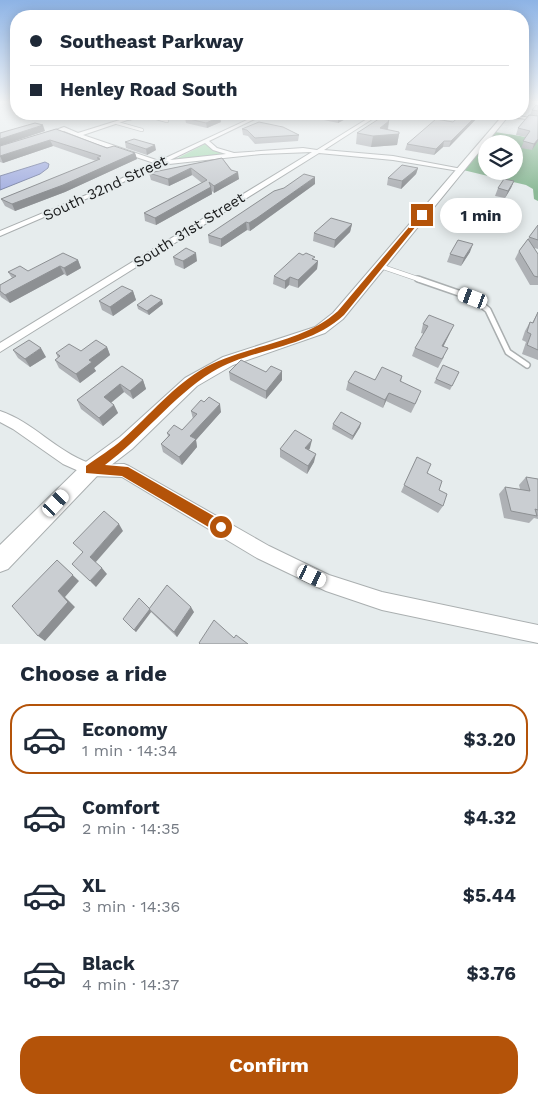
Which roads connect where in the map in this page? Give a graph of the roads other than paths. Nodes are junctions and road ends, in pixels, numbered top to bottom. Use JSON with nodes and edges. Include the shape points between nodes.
{"nodes":[{"id":1,"x":54,"y":132,"type":"edge"},
{"id":2,"x":74,"y":132,"type":"edge"},
{"id":3,"x":87,"y":132,"type":"edge"},
{"id":4,"x":223,"y":132,"type":"edge"},
{"id":5,"x":348,"y":132,"type":"edge"},
{"id":6,"x":491,"y":132,"type":"edge"},
{"id":7,"x":80,"y":134,"type":"junction"},
{"id":8,"x":38,"y":137,"type":"edge"},
{"id":9,"x":206,"y":140,"type":"junction"},
{"id":10,"x":315,"y":152,"type":"junction"},
{"id":11,"x":236,"y":155,"type":"junction"},
{"id":12,"x":160,"y":163,"type":"junction"},
{"id":13,"x":459,"y":169,"type":"junction"},
{"id":14,"x":0,"y":234,"type":"edge"},
{"id":15,"x":380,"y":265,"type":"junction"},
{"id":16,"x":0,"y":348,"type":"edge"},
{"id":17,"x":527,"y":364,"type":"dead end"},
{"id":18,"x":0,"y":416,"type":"edge"},
{"id":19,"x":90,"y":470,"type":"junction"},
{"id":20,"x":0,"y":560,"type":"edge"},
{"id":21,"x":538,"y":634,"type":"edge"}],
"edges":[{"from":1,"to":8,"type":"street"},
{"from":2,"to":7,"type":"street"},
{"from":3,"to":7,"type":"street"},
{"from":4,"to":9,"type":"street","name":"South 32nd Street"},
{"from":5,"to":10,"type":"street","name":"South 31st Street"},
{"from":6,"to":13,"type":"street"},
{"from":7,"to":12,"type":"street"},
{"from":9,"to":11,"type":"street","via":[[215,149]]},
{"from":9,"to":12,"type":"street","name":"South 32nd Street"},
{"from":10,"to":11,"type":"street","via":[[279,150]]},
{"from":10,"to":13,"type":"street","via":[[393,158]]},
{"from":10,"to":16,"type":"street","name":"South 31st Street"},
{"from":11,"to":12,"type":"street"},
{"from":12,"to":14,"type":"street","name":"South 32nd Street"},
{"from":13,"to":15,"type":"street"},
{"from":15,"to":17,"type":"lane","via":[[473,298],[488,310],[508,352]]},
{"from":15,"to":19,"type":"street","via":[[327,325],[209,370],[176,395],[126,444]]},
{"from":18,"to":19,"type":"street","via":[[68,460]]},
{"from":19,"to":20,"type":"street"},
{"from":19,"to":21,"type":"street","via":[[124,471],[263,552],[326,583],[382,601]]}]}
